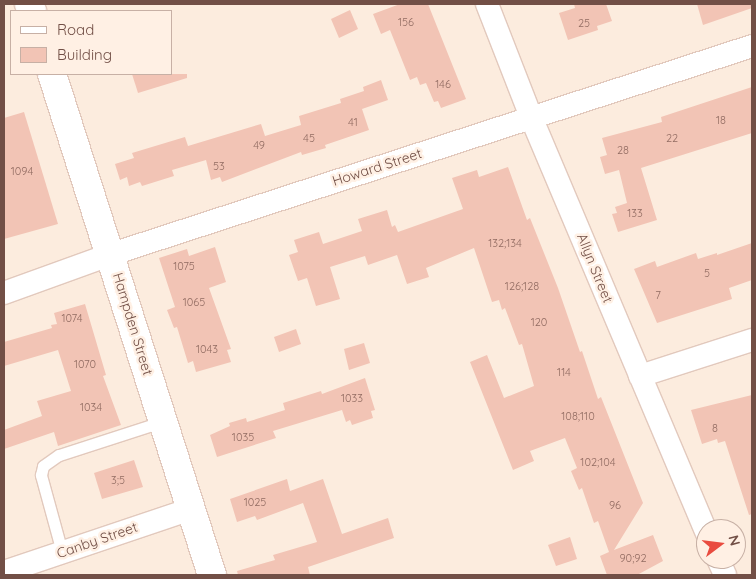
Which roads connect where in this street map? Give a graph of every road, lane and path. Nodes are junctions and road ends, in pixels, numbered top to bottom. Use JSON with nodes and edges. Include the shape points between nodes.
{"nodes":[{"id":1,"x":487,"y":4,"type":"edge"},
{"id":2,"x":752,"y":46,"type":"edge"},
{"id":3,"x":52,"y":75,"type":"edge"},
{"id":4,"x":531,"y":117,"type":"junction"},
{"id":5,"x":112,"y":254,"type":"junction"},
{"id":6,"x":4,"y":293,"type":"edge"},
{"id":7,"x":752,"y":340,"type":"edge"},
{"id":8,"x":640,"y":376,"type":"junction"},
{"id":9,"x":164,"y":422,"type":"junction"},
{"id":10,"x":191,"y":509,"type":"junction"},
{"id":11,"x":700,"y":519,"type":"edge"},
{"id":12,"x":62,"y":552,"type":"junction"},
{"id":13,"x":4,"y":572,"type":"edge"},
{"id":14,"x":212,"y":575,"type":"edge"}],
"edges":[{"from":1,"to":4,"type":"street","name":"Allyn Street"},
{"from":2,"to":4,"type":"street","name":"Howard Street"},
{"from":3,"to":5,"type":"main road","name":"Hampden Street"},
{"from":4,"to":5,"type":"street","name":"Howard Street"},
{"from":4,"to":8,"type":"street","name":"Allyn Street"},
{"from":5,"to":6,"type":"street","name":"Howard Street"},
{"from":5,"to":9,"type":"main road","name":"Hampden Street"},
{"from":7,"to":8,"type":"street"},
{"from":8,"to":11,"type":"street","name":"Allyn Street"},
{"from":9,"to":10,"type":"main road","name":"Hampden Street"},
{"from":9,"to":12,"type":"lane","via":[[59,455],[43,466],[41,475]]},
{"from":10,"to":12,"type":"street","name":"Canby Street"},
{"from":10,"to":14,"type":"main road","name":"Hampden Street"},
{"from":12,"to":13,"type":"street","name":"Canby Street"}]}
